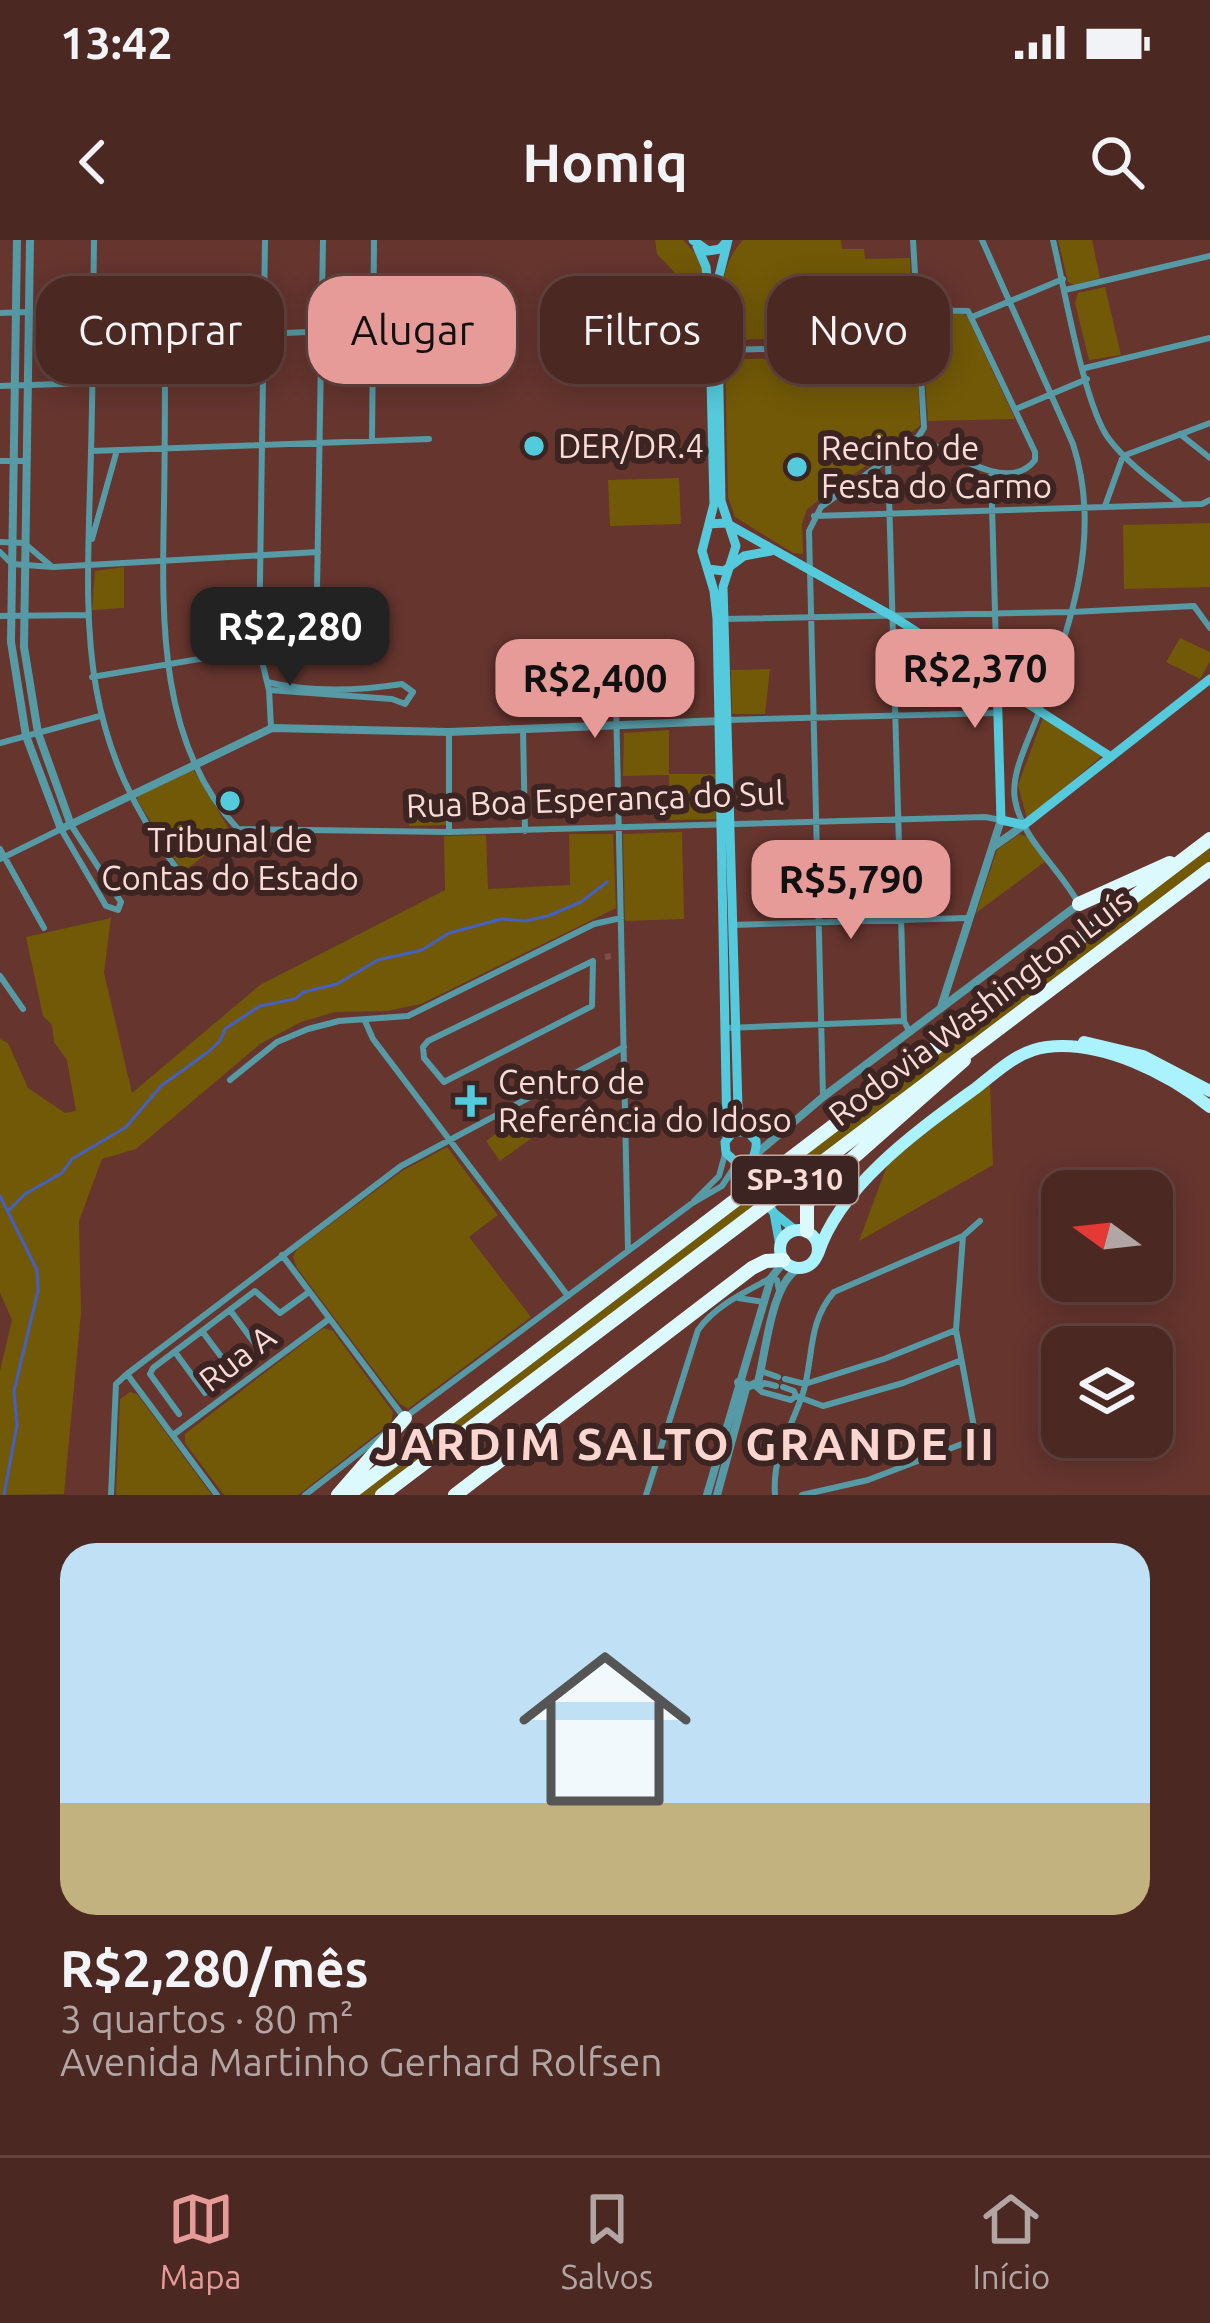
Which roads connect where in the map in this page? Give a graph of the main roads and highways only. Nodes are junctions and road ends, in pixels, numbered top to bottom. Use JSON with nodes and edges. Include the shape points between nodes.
{"nodes":[{"id":1,"x":728,"y":240,"type":"edge"},
{"id":2,"x":695,"y":243,"type":"edge"},
{"id":3,"x":709,"y":524,"type":"junction"},
{"id":4,"x":731,"y":525,"type":"junction"},
{"id":5,"x":776,"y":551,"type":"junction"},
{"id":6,"x":728,"y":568,"type":"junction"},
{"id":7,"x":708,"y":569,"type":"junction"},
{"id":8,"x":720,"y":619,"type":"junction"},
{"id":9,"x":1210,"y":680,"type":"edge"},
{"id":10,"x":997,"y":682,"type":"junction"},
{"id":11,"x":1008,"y":689,"type":"junction"},
{"id":12,"x":997,"y":695,"type":"junction"},
{"id":13,"x":1111,"y":757,"type":"junction"},
{"id":14,"x":725,"y":822,"type":"junction"},
{"id":15,"x":1210,"y":839,"type":"edge"},
{"id":16,"x":1210,"y":869,"type":"edge"},
{"id":17,"x":1079,"y":904,"type":"road end"},
{"id":18,"x":731,"y":1028,"type":"junction"},
{"id":19,"x":981,"y":1040,"type":"junction"},
{"id":20,"x":1210,"y":1091,"type":"edge"},
{"id":21,"x":1210,"y":1107,"type":"edge"},
{"id":22,"x":751,"y":1134,"type":"junction"},
{"id":23,"x":727,"y":1137,"type":"junction"},
{"id":24,"x":745,"y":1160,"type":"junction"},
{"id":25,"x":773,"y":1211,"type":"junction"},
{"id":26,"x":803,"y":1231,"type":"junction"},
{"id":27,"x":818,"y":1254,"type":"junction"},
{"id":28,"x":786,"y":1259,"type":"junction"},
{"id":29,"x":405,"y":1418,"type":"road end"},
{"id":30,"x":338,"y":1495,"type":"edge"},
{"id":31,"x":348,"y":1495,"type":"edge"},
{"id":32,"x":382,"y":1495,"type":"edge"},
{"id":33,"x":455,"y":1495,"type":"edge"}],
"edges":[{"from":1,"to":2,"type":"main road","via":[[714,251]]},
{"from":1,"to":4,"type":"main road","via":[[717,284],[722,501]]},
{"from":2,"to":3,"type":"main road","via":[[709,297]]},
{"from":3,"to":4,"type":"main road"},
{"from":3,"to":7,"type":"main road","via":[[702,542]]},
{"from":4,"to":5,"type":"main road"},
{"from":4,"to":6,"type":"main road","via":[[736,547]]},
{"from":5,"to":6,"type":"main road","via":[[752,553]]},
{"from":5,"to":10,"type":"main road"},
{"from":6,"to":7,"type":"main road"},
{"from":6,"to":8,"type":"main road"},
{"from":7,"to":8,"type":"main road"},
{"from":8,"to":14,"type":"main road"},
{"from":9,"to":13,"type":"main road"},
{"from":10,"to":11,"type":"main road"},
{"from":10,"to":12,"type":"main road"},
{"from":11,"to":12,"type":"main road"},
{"from":11,"to":13,"type":"main road"},
{"from":12,"to":13,"type":"main road","name":"Rua Boa Esperança do Sul","via":[[1001,820],[1024,825]]},
{"from":14,"to":18,"type":"main road"},
{"from":14,"to":18,"type":"main road"},
{"from":15,"to":17,"type":"highway"},
{"from":15,"to":31,"type":"highway","name":"Rodovia Washington Luís","number":"SP-310"},
{"from":16,"to":19,"type":"highway","name":"Rodovia Washington Luís","number":"SP-310"},
{"from":18,"to":22,"type":"main road","via":[[737,1108]]},
{"from":18,"to":23,"type":"main road"},
{"from":19,"to":26,"type":"highway","via":[[812,1194]]},
{"from":19,"to":32,"type":"highway","name":"Rodovia Washington Luís","number":"SP-310"},
{"from":20,"to":26,"type":"highway","via":[[1124,1049],[1037,1042],[902,1138],[829,1220]]},
{"from":21,"to":27,"type":"highway","via":[[1130,1062],[1067,1046],[1029,1051],[882,1162]]},
{"from":22,"to":23,"type":"main road"},
{"from":22,"to":24,"type":"main road","via":[[757,1146]]},
{"from":23,"to":24,"type":"main road","via":[[726,1153]]},
{"from":24,"to":25,"type":"main road","via":[[750,1182]]},
{"from":25,"to":26,"type":"main road"},
{"from":25,"to":28,"type":"main road"},
{"from":26,"to":27,"type":"highway","via":[[817,1241]]},
{"from":26,"to":28,"type":"highway","via":[[787,1234]]},
{"from":27,"to":28,"type":"highway","via":[[810,1265]]},
{"from":28,"to":33,"type":"highway","via":[[752,1268]]},
{"from":29,"to":30,"type":"highway"}]}
